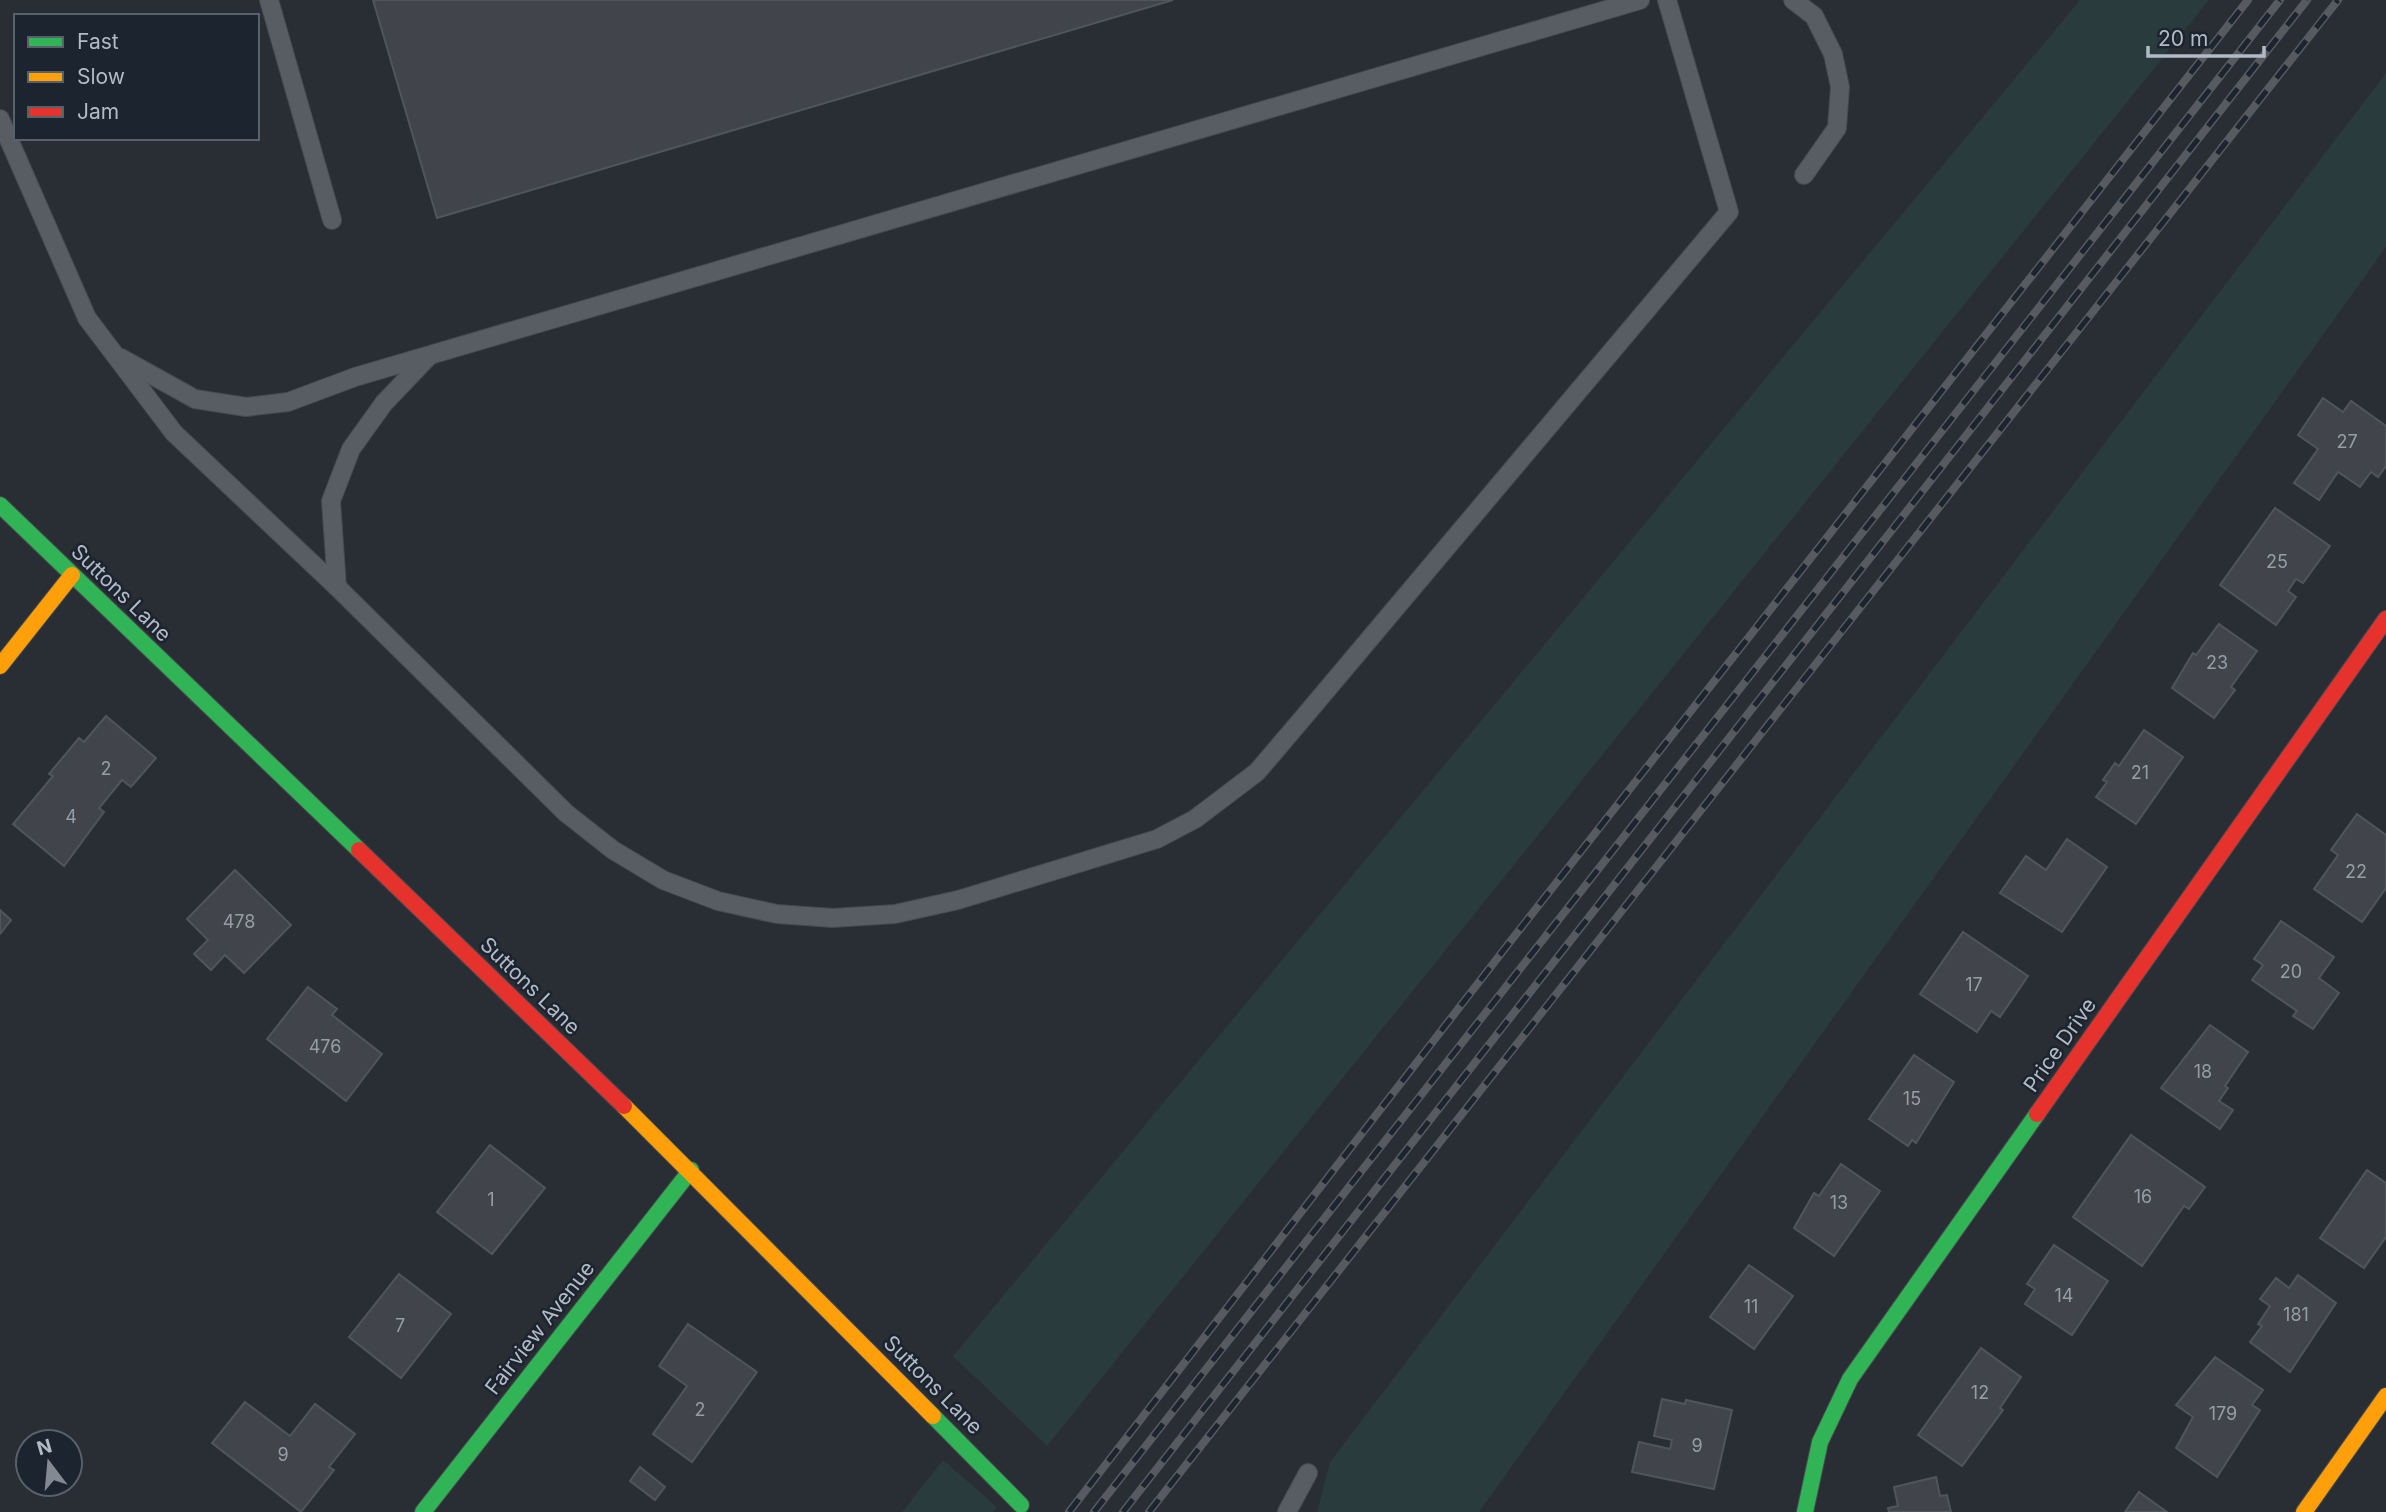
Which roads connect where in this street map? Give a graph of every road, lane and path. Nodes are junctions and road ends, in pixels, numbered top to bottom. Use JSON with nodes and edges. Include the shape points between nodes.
{"nodes":[{"id":1,"x":269,"y":0,"type":"edge"},
{"id":2,"x":1640,"y":0,"type":"edge"},
{"id":3,"x":1667,"y":0,"type":"edge"},
{"id":4,"x":1793,"y":0,"type":"edge"},
{"id":5,"x":0,"y":119,"type":"edge"},
{"id":6,"x":1804,"y":175,"type":"dead end"},
{"id":7,"x":332,"y":220,"type":"dead end"},
{"id":8,"x":115,"y":355,"type":"junction"},
{"id":9,"x":428,"y":356,"type":"junction"},
{"id":10,"x":0,"y":505,"type":"edge"},
{"id":11,"x":72,"y":575,"type":"junction"},
{"id":12,"x":337,"y":587,"type":"junction"},
{"id":13,"x":2386,"y":619,"type":"edge"},
{"id":14,"x":0,"y":666,"type":"edge"},
{"id":15,"x":691,"y":1170,"type":"junction"},
{"id":16,"x":2386,"y":1395,"type":"edge"},
{"id":17,"x":1308,"y":1473,"type":"dead end"},
{"id":18,"x":1021,"y":1505,"type":"dead end"},
{"id":19,"x":423,"y":1512,"type":"edge"},
{"id":20,"x":1287,"y":1512,"type":"edge"},
{"id":21,"x":1805,"y":1512,"type":"edge"},
{"id":22,"x":2304,"y":1512,"type":"edge"}],
"edges":[{"from":1,"to":7,"type":"lane"},
{"from":2,"to":9,"type":"lane"},
{"from":3,"to":12,"type":"lane","via":[[1729,212],[1256,772],[1195,819],[1157,839],[958,900],[895,914],[833,918],[777,914],[718,901],[663,880],[613,850],[566,813]]},
{"from":4,"to":6,"type":"lane","via":[[1814,16],[1833,54],[1840,87],[1837,128]]},
{"from":5,"to":8,"type":"lane","via":[[87,318]]},
{"from":8,"to":9,"type":"lane","via":[[195,399],[246,407],[288,402]]},
{"from":8,"to":12,"type":"lane","via":[[174,433]]},
{"from":9,"to":12,"type":"lane","via":[[384,403],[351,449],[331,501]]},
{"from":10,"to":11,"type":"street","name":"Suttons Lane"},
{"from":11,"to":14,"type":"street"},
{"from":11,"to":15,"type":"street","name":"Suttons Lane"},
{"from":13,"to":21,"type":"street","name":"Price Drive","via":[[1850,1378],[1824,1424],[1809,1474]]},
{"from":15,"to":18,"type":"street","name":"Suttons Lane"},
{"from":15,"to":19,"type":"street","name":"Fairview Avenue"},
{"from":16,"to":22,"type":"street"},
{"from":17,"to":20,"type":"lane"}]}
